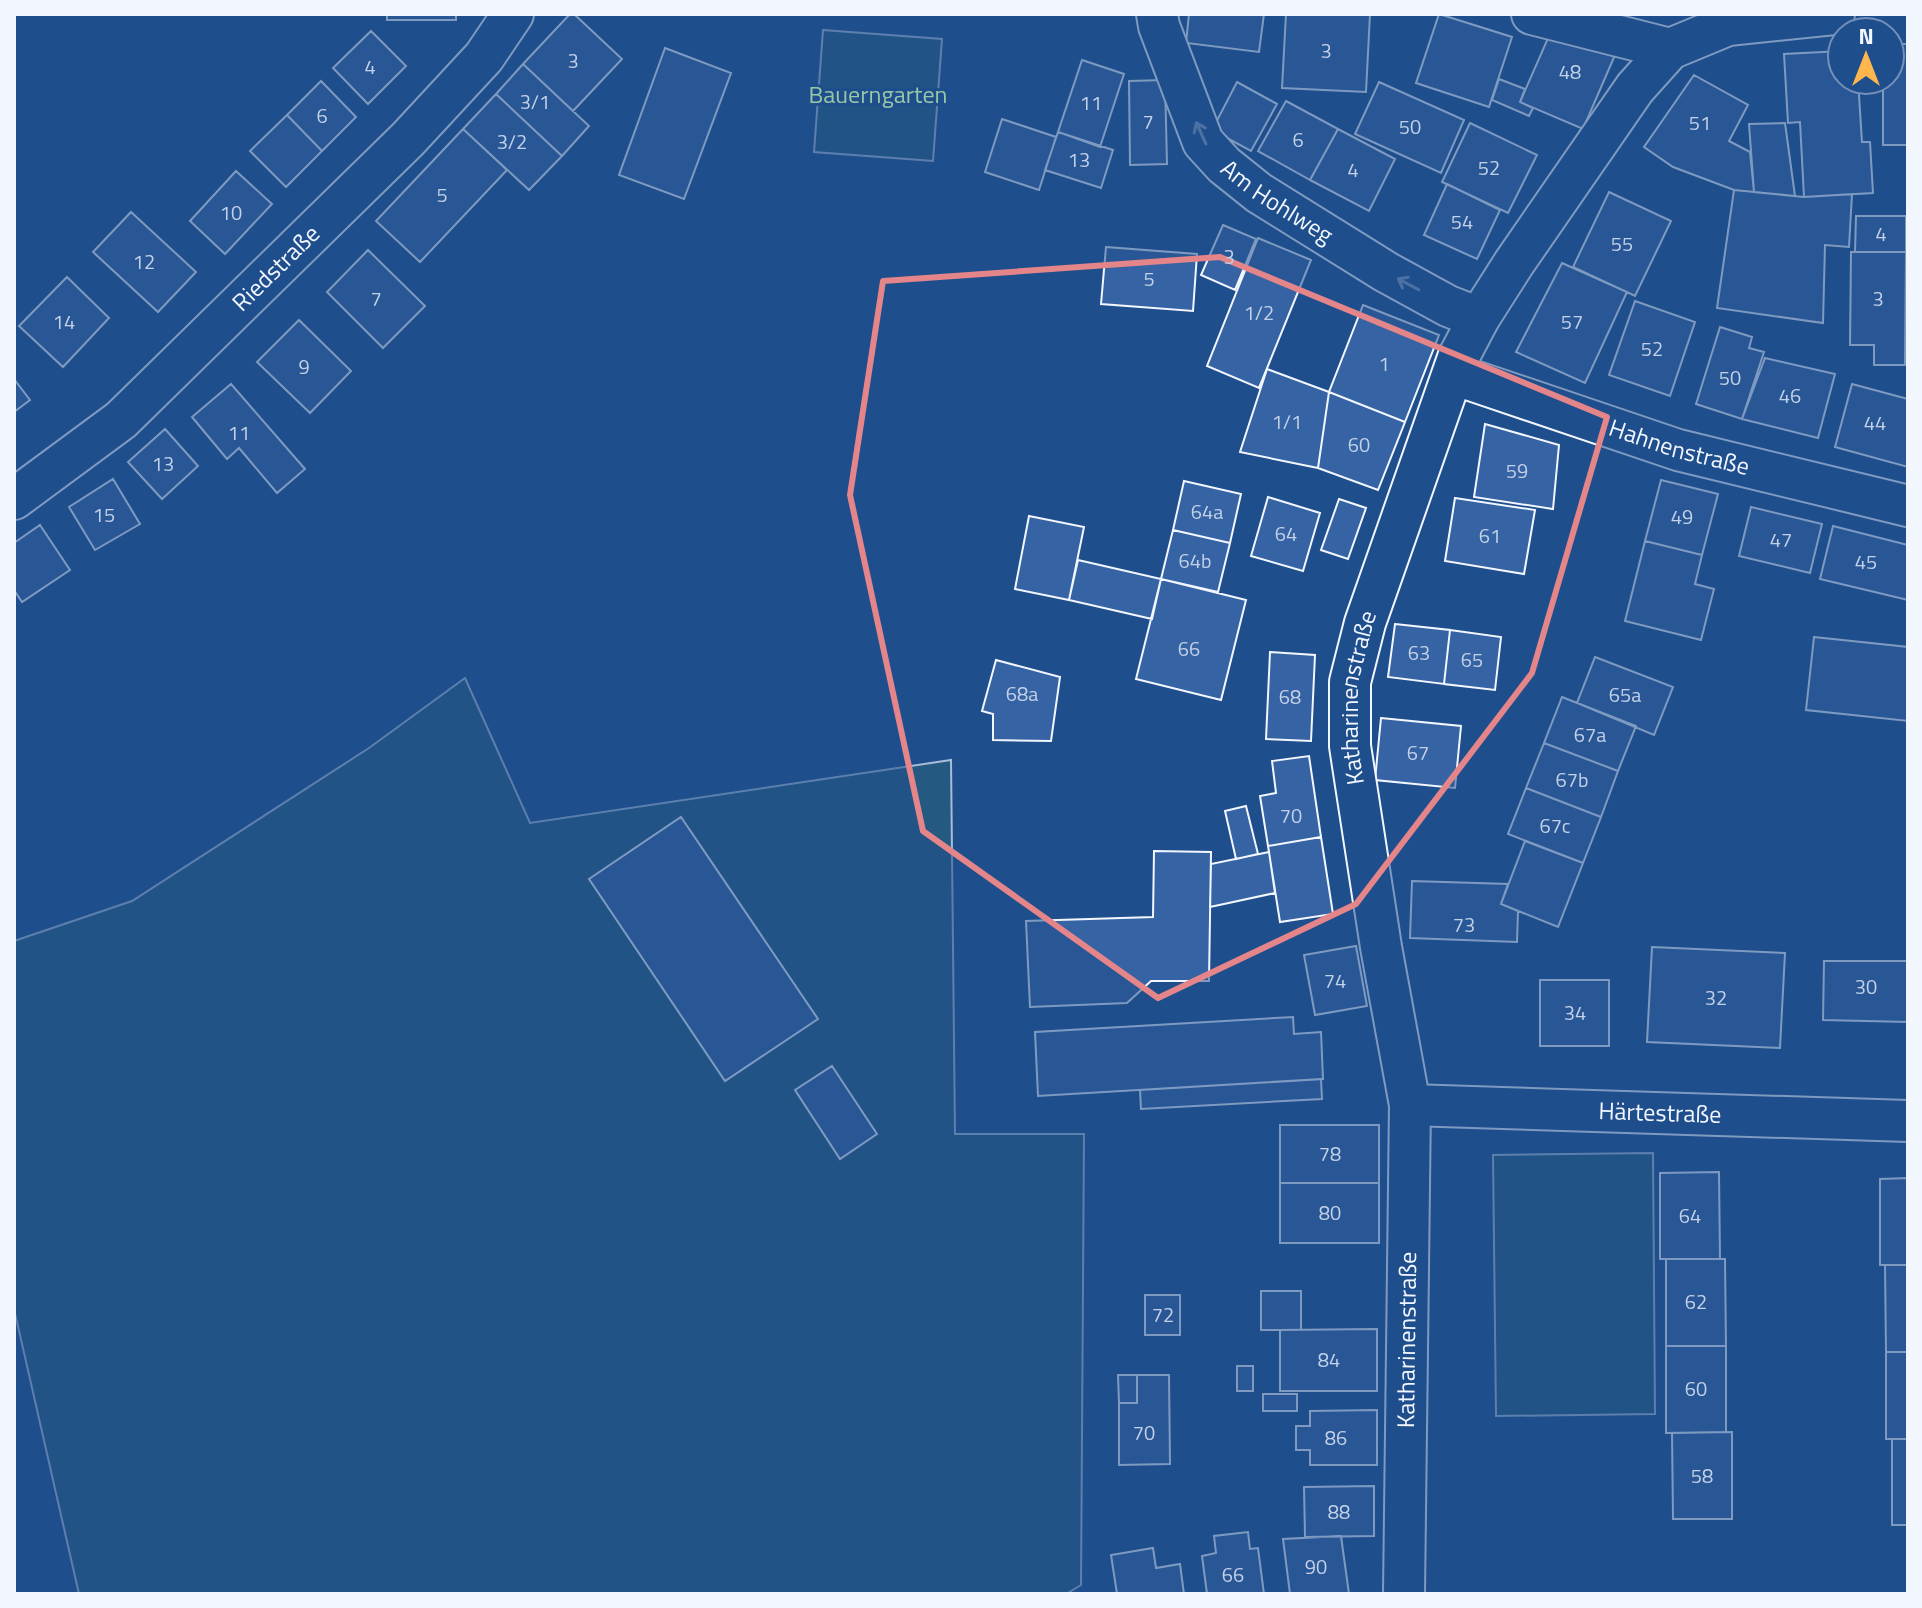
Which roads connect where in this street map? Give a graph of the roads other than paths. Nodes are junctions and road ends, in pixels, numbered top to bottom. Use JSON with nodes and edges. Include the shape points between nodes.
{"nodes":[{"id":1,"x":513,"y":14,"type":"edge"},
{"id":2,"x":1157,"y":14,"type":"edge"},
{"id":3,"x":1532,"y":14,"type":"edge"},
{"id":4,"x":1834,"y":14,"type":"edge"},
{"id":5,"x":1725,"y":19,"type":"edge"},
{"id":6,"x":1670,"y":49,"type":"junction"},
{"id":7,"x":1479,"y":318,"type":"junction"},
{"id":8,"x":1453,"y":374,"type":"junction"},
{"id":9,"x":14,"y":499,"type":"edge"},
{"id":10,"x":1908,"y":506,"type":"edge"},
{"id":11,"x":1410,"y":1105,"type":"junction"},
{"id":12,"x":1908,"y":1121,"type":"edge"},
{"id":13,"x":1404,"y":1594,"type":"edge"}],
"edges":[{"from":1,"to":9,"type":"street","name":"Riedstraße","via":[[484,57],[408,139],[132,409]]},
{"from":7,"to":2,"type":"street","name":"Am Hohlweg","one_way":true,"via":[[1386,272],[1259,193],[1224,165],[1203,142]]},
{"from":3,"to":6,"type":"street"},
{"from":4,"to":5,"type":"street","name":"Katharinenstraße"},
{"from":5,"to":6,"type":"street","name":"Katharinenstraße"},
{"from":6,"to":7,"type":"street","name":"Katharinenstraße","via":[[1635,88]]},
{"from":7,"to":8,"type":"street","name":"Katharinenstraße"},
{"from":8,"to":10,"type":"street","name":"Hahnenstraße","via":[[1678,450]]},
{"from":8,"to":11,"type":"street","name":"Katharinenstraße","via":[[1365,623],[1350,682],[1350,746]]},
{"from":11,"to":12,"type":"street","name":"Härtestraße"},
{"from":11,"to":13,"type":"street","name":"Katharinenstraße"}]}
